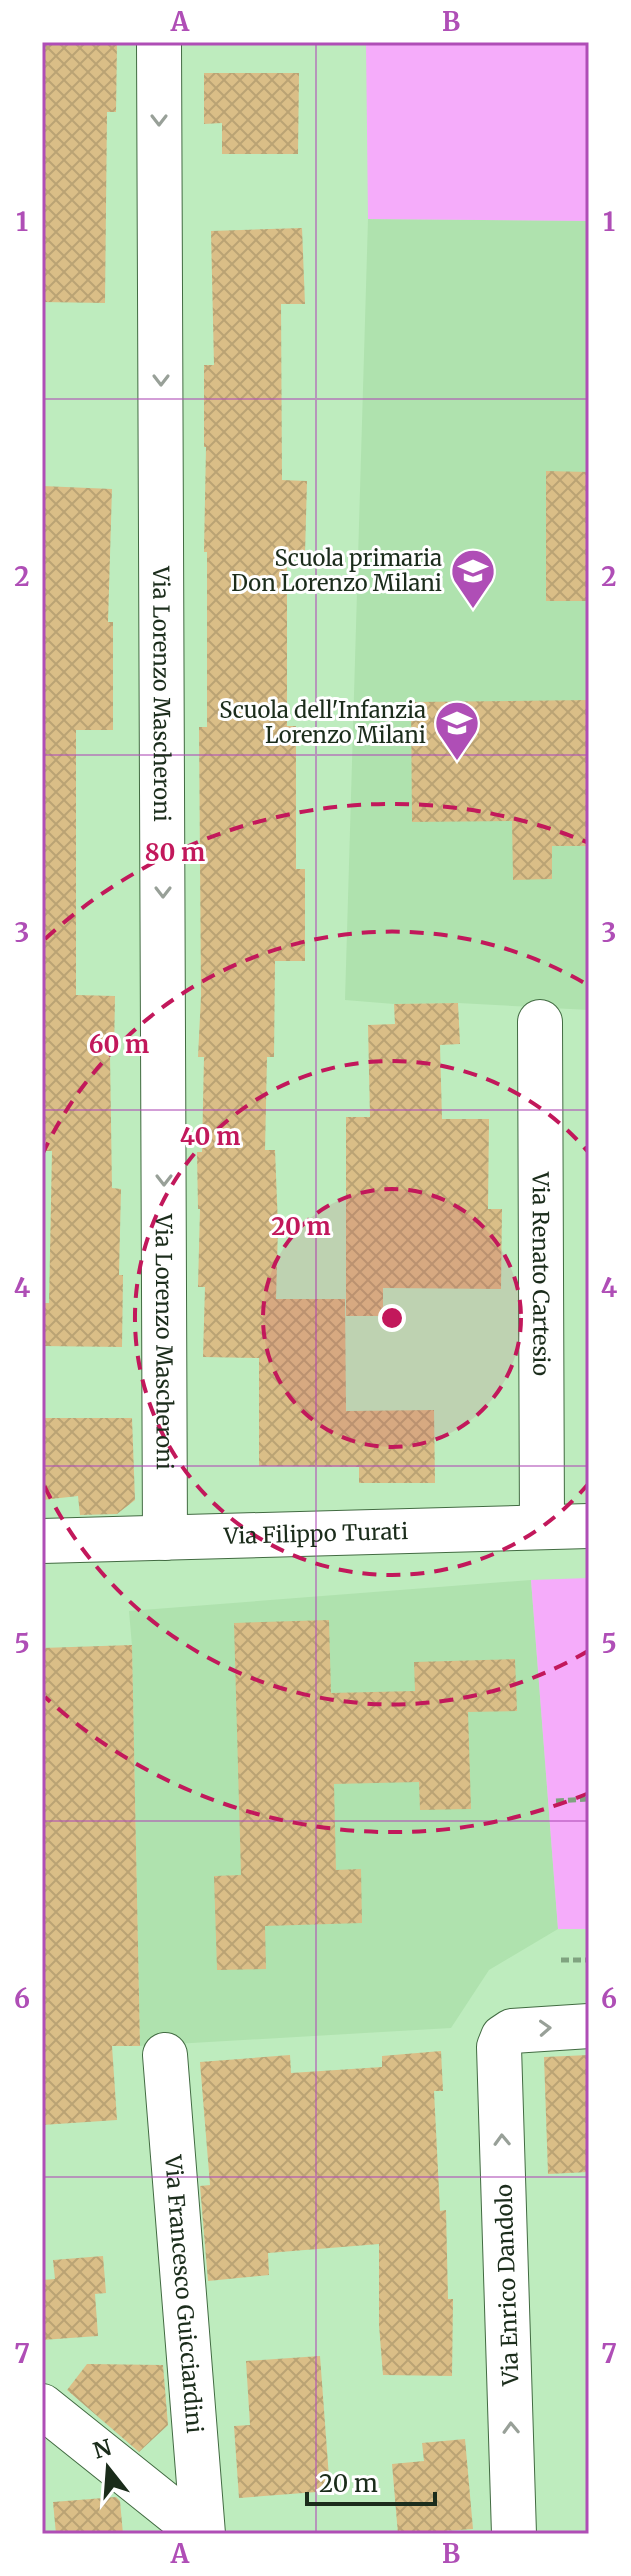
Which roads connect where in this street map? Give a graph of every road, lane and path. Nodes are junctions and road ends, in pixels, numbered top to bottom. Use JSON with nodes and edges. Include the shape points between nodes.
{"nodes":[{"id":1,"x":159,"y":42,"type":"edge"},
{"id":2,"x":540,"y":1022,"type":"dead end"},
{"id":3,"x":589,"y":1526,"type":"edge"},
{"id":4,"x":542,"y":1527,"type":"junction"},
{"id":5,"x":165,"y":1538,"type":"junction"},
{"id":6,"x":42,"y":1541,"type":"edge"},
{"id":7,"x":589,"y":1799,"type":"edge"},
{"id":8,"x":556,"y":1801,"type":"dead end"},
{"id":9,"x":561,"y":1960,"type":"dead end"},
{"id":10,"x":589,"y":1960,"type":"edge"},
{"id":11,"x":589,"y":2026,"type":"edge"},
{"id":12,"x":165,"y":2055,"type":"dead end"},
{"id":13,"x":42,"y":2406,"type":"edge"},
{"id":14,"x":203,"y":2534,"type":"edge"},
{"id":15,"x":514,"y":2534,"type":"edge"}],
"edges":[{"from":1,"to":5,"type":"street","name":"Via Lorenzo Mascheroni","one_way":true},
{"from":2,"to":4,"type":"street","name":"Via Renato Cartesio"},
{"from":3,"to":4,"type":"street","name":"Via Filippo Turati"},
{"from":4,"to":5,"type":"street","name":"Via Filippo Turati"},
{"from":5,"to":6,"type":"street","name":"Via Filippo Turati"},
{"from":7,"to":8,"type":"path"},
{"from":9,"to":10,"type":"path"},
{"from":15,"to":11,"type":"street","name":"Via Enrico Dandolo","one_way":true,"via":[[499,2047],[503,2037],[517,2030]]},
{"from":12,"to":14,"type":"street","name":"Via Francesco Guicciardini"},
{"from":13,"to":14,"type":"street"}]}
